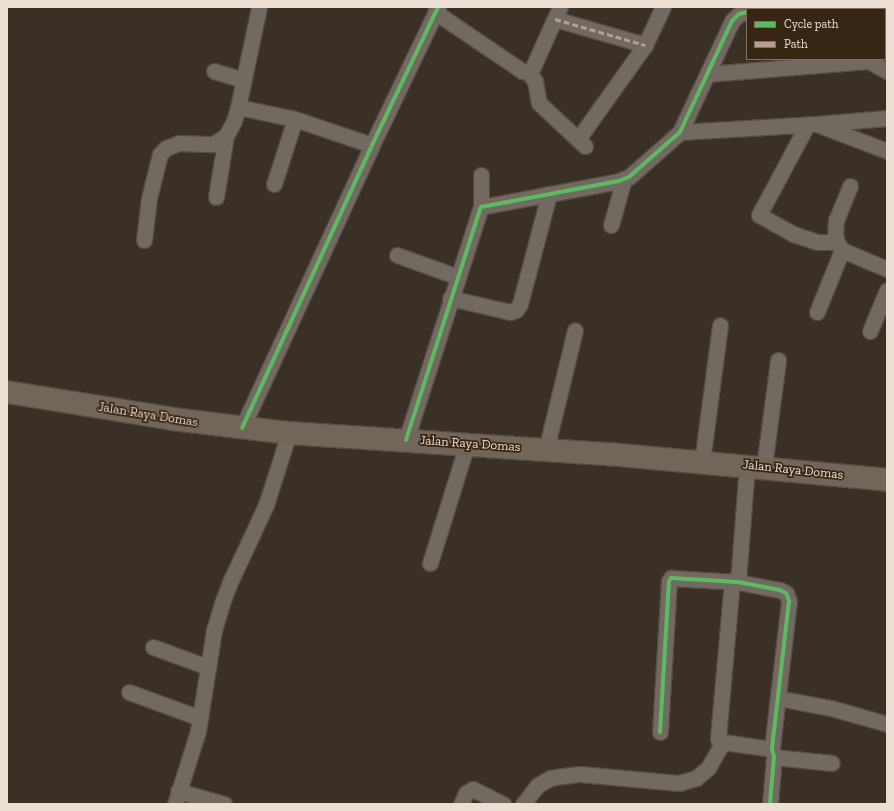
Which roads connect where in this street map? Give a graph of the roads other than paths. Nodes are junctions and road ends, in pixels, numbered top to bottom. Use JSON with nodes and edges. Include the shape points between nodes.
{"nodes":[{"id":1,"x":259,"y":7,"type":"edge"},
{"id":2,"x":663,"y":7,"type":"edge"},
{"id":3,"x":436,"y":10,"type":"edge"},
{"id":4,"x":746,"y":12,"type":"edge"},
{"id":5,"x":558,"y":13,"type":"edge"},
{"id":6,"x":645,"y":45,"type":"junction"},
{"id":7,"x":867,"y":60,"type":"edge"},
{"id":8,"x":214,"y":71,"type":"dead end"},
{"id":9,"x":887,"y":71,"type":"edge"},
{"id":10,"x":528,"y":72,"type":"junction"},
{"id":11,"x":707,"y":74,"type":"junction"},
{"id":12,"x":244,"y":80,"type":"junction"},
{"id":13,"x":238,"y":107,"type":"junction"},
{"id":14,"x":887,"y":118,"type":"edge"},
{"id":15,"x":295,"y":119,"type":"junction"},
{"id":16,"x":812,"y":124,"type":"junction"},
{"id":17,"x":680,"y":132,"type":"junction"},
{"id":18,"x":226,"y":136,"type":"junction"},
{"id":19,"x":372,"y":145,"type":"junction"},
{"id":20,"x":887,"y":151,"type":"edge"},
{"id":21,"x":481,"y":175,"type":"dead end"},
{"id":22,"x":624,"y":179,"type":"junction"},
{"id":23,"x":274,"y":184,"type":"dead end"},
{"id":24,"x":850,"y":186,"type":"dead end"},
{"id":25,"x":549,"y":194,"type":"junction"},
{"id":26,"x":216,"y":197,"type":"dead end"},
{"id":27,"x":481,"y":207,"type":"junction"},
{"id":28,"x":610,"y":225,"type":"dead end"},
{"id":29,"x":144,"y":240,"type":"dead end"},
{"id":30,"x":840,"y":246,"type":"junction"},
{"id":31,"x":398,"y":255,"type":"dead end"},
{"id":32,"x":887,"y":269,"type":"edge"},
{"id":33,"x":458,"y":277,"type":"junction"},
{"id":34,"x":887,"y":290,"type":"edge"},
{"id":35,"x":450,"y":298,"type":"junction"},
{"id":36,"x":817,"y":312,"type":"dead end"},
{"id":37,"x":720,"y":325,"type":"dead end"},
{"id":38,"x":575,"y":330,"type":"dead end"},
{"id":39,"x":870,"y":331,"type":"dead end"},
{"id":40,"x":778,"y":360,"type":"dead end"},
{"id":41,"x":7,"y":392,"type":"edge"},
{"id":42,"x":242,"y":428,"type":"junction"},
{"id":43,"x":289,"y":433,"type":"junction"},
{"id":44,"x":406,"y":440,"type":"junction"},
{"id":45,"x":468,"y":444,"type":"junction"},
{"id":46,"x":546,"y":450,"type":"junction"},
{"id":47,"x":702,"y":462,"type":"junction"},
{"id":48,"x":756,"y":466,"type":"junction"},
{"id":49,"x":887,"y":480,"type":"edge"},
{"id":50,"x":430,"y":563,"type":"dead end"},
{"id":51,"x":735,"y":581,"type":"junction"},
{"id":52,"x":154,"y":647,"type":"dead end"},
{"id":53,"x":208,"y":667,"type":"junction"},
{"id":54,"x":129,"y":692,"type":"dead end"},
{"id":55,"x":778,"y":698,"type":"junction"},
{"id":56,"x":200,"y":718,"type":"junction"},
{"id":57,"x":887,"y":724,"type":"edge"},
{"id":58,"x":660,"y":732,"type":"dead end"},
{"id":59,"x":723,"y":742,"type":"junction"},
{"id":60,"x":773,"y":753,"type":"junction"},
{"id":61,"x":832,"y":763,"type":"dead end"},
{"id":62,"x":177,"y":798,"type":"edge"},
{"id":63,"x":224,"y":804,"type":"edge"},
{"id":64,"x":461,"y":804,"type":"edge"},
{"id":65,"x":503,"y":804,"type":"edge"},
{"id":66,"x":524,"y":804,"type":"edge"},
{"id":67,"x":770,"y":804,"type":"edge"}],
"edges":[{"from":1,"to":12,"type":"street"},
{"from":2,"to":6,"type":"street"},
{"from":3,"to":10,"type":"street","via":[[522,71]]},
{"from":3,"to":19,"type":"street"},
{"from":4,"to":11,"type":"street","via":[[739,14],[732,21]]},
{"from":5,"to":6,"type":"street"},
{"from":5,"to":10,"type":"street"},
{"from":6,"to":10,"type":"street","via":[[582,143],[539,104],[535,81]]},
{"from":7,"to":9,"type":"street"},
{"from":7,"to":11,"type":"street"},
{"from":8,"to":12,"type":"street"},
{"from":11,"to":17,"type":"street"},
{"from":12,"to":13,"type":"street"},
{"from":13,"to":15,"type":"street"},
{"from":13,"to":18,"type":"street","via":[[234,122]]},
{"from":14,"to":16,"type":"street"},
{"from":15,"to":19,"type":"street"},
{"from":15,"to":23,"type":"street"},
{"from":16,"to":17,"type":"street"},
{"from":16,"to":20,"type":"street"},
{"from":16,"to":30,"type":"street","via":[[759,215],[793,234]]},
{"from":17,"to":22,"type":"street"},
{"from":18,"to":26,"type":"street"},
{"from":18,"to":29,"type":"street","via":[[213,144],[179,143],[166,148],[160,154],[149,198]]},
{"from":19,"to":42,"type":"street"},
{"from":21,"to":27,"type":"street"},
{"from":22,"to":25,"type":"street"},
{"from":22,"to":28,"type":"street"},
{"from":24,"to":30,"type":"street","via":[[836,220],[835,234]]},
{"from":25,"to":27,"type":"street"},
{"from":25,"to":35,"type":"street","via":[[520,304],[516,310],[510,312]]},
{"from":27,"to":33,"type":"street"},
{"from":30,"to":32,"type":"street"},
{"from":30,"to":36,"type":"street"},
{"from":31,"to":33,"type":"street"},
{"from":33,"to":35,"type":"street"},
{"from":34,"to":39,"type":"street"},
{"from":35,"to":44,"type":"street"},
{"from":37,"to":47,"type":"street"},
{"from":38,"to":46,"type":"street"},
{"from":40,"to":48,"type":"street"},
{"from":41,"to":42,"type":"highway","name":"Jalan Raya Domas"},
{"from":42,"to":43,"type":"highway","name":"Jalan Raya Domas"},
{"from":43,"to":44,"type":"highway","name":"Jalan Raya Domas"},
{"from":43,"to":53,"type":"street","via":[[266,505],[222,602]]},
{"from":44,"to":45,"type":"highway","name":"Jalan Raya Domas"},
{"from":45,"to":46,"type":"highway","name":"Jalan Raya Domas"},
{"from":45,"to":50,"type":"street"},
{"from":46,"to":47,"type":"highway","name":"Jalan Raya Domas"},
{"from":47,"to":48,"type":"highway","name":"Jalan Raya Domas"},
{"from":48,"to":49,"type":"highway","name":"Jalan Raya Domas"},
{"from":48,"to":51,"type":"street"},
{"from":51,"to":55,"type":"street","via":[[780,590],[786,593],[789,601]]},
{"from":51,"to":58,"type":"street","via":[[674,577],[669,581]]},
{"from":51,"to":59,"type":"street","via":[[718,738]]},
{"from":52,"to":53,"type":"street"},
{"from":53,"to":56,"type":"street"},
{"from":54,"to":56,"type":"street"},
{"from":55,"to":57,"type":"street","via":[[831,708]]},
{"from":55,"to":60,"type":"street"},
{"from":56,"to":62,"type":"street"},
{"from":59,"to":60,"type":"street"},
{"from":59,"to":66,"type":"street","via":[[708,768],[696,778],[679,783],[580,774],[563,776],[550,778],[538,786]]},
{"from":60,"to":61,"type":"street"},
{"from":60,"to":67,"type":"street"},
{"from":62,"to":63,"type":"street"},
{"from":64,"to":65,"type":"street","via":[[466,793],[473,789]]}]}
